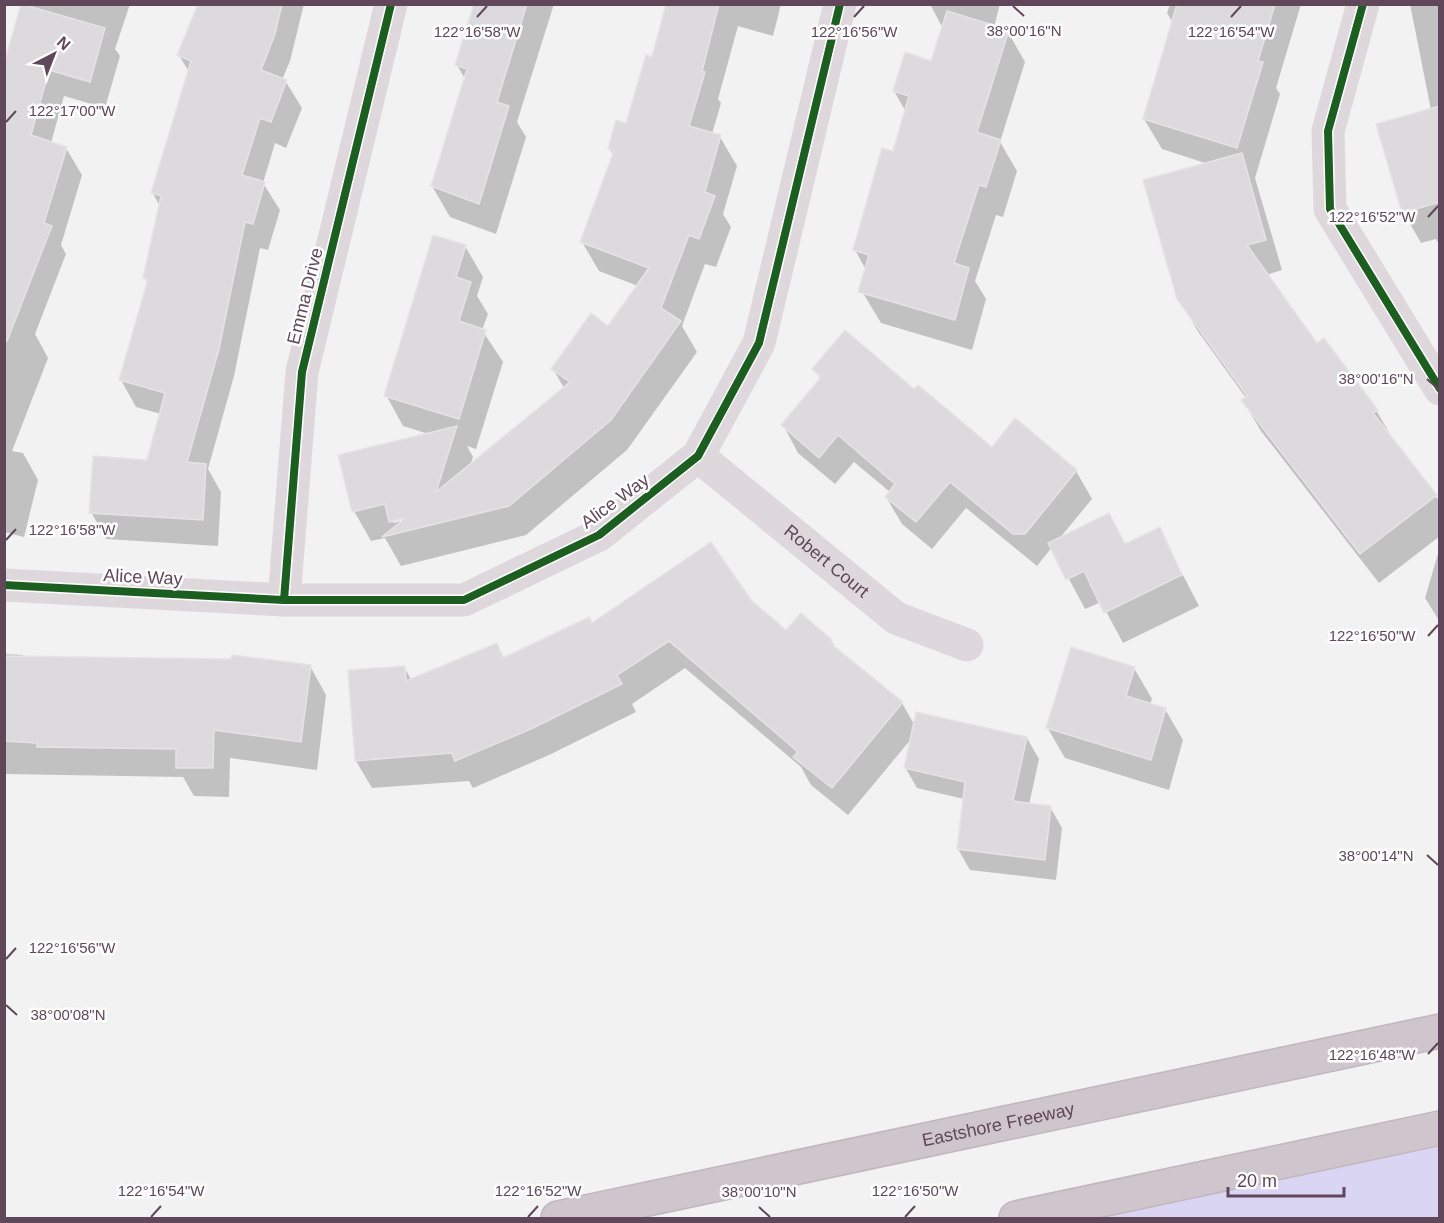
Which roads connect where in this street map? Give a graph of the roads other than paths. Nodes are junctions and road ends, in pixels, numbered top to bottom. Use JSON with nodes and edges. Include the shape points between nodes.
{"nodes":[{"id":1,"x":391,"y":4,"type":"edge"},
{"id":2,"x":840,"y":4,"type":"edge"},
{"id":3,"x":1363,"y":4,"type":"edge"},
{"id":4,"x":1440,"y":389,"type":"edge"},
{"id":5,"x":698,"y":456,"type":"junction"},
{"id":6,"x":4,"y":585,"type":"edge"},
{"id":7,"x":284,"y":600,"type":"junction"},
{"id":8,"x":967,"y":645,"type":"dead end"},
{"id":9,"x":1440,"y":1031,"type":"edge"},
{"id":10,"x":1440,"y":1128,"type":"edge"},
{"id":11,"x":558,"y":1218,"type":"edge"},
{"id":12,"x":1016,"y":1218,"type":"edge"}],
"edges":[{"from":1,"to":7,"type":"street","name":"Emma Drive","via":[[302,372]]},
{"from":2,"to":5,"type":"street","name":"Alice Way","via":[[759,343]]},
{"from":3,"to":4,"type":"street","via":[[1328,131],[1330,209]]},
{"from":5,"to":7,"type":"street","name":"Alice Way","via":[[598,535],[464,600]]},
{"from":5,"to":8,"type":"street","name":"Robert Court","via":[[896,618]]},
{"from":6,"to":7,"type":"street","name":"Alice Way"},
{"from":9,"to":11,"type":"highway","name":"Eastshore Freeway"},
{"from":10,"to":12,"type":"highway"}]}
